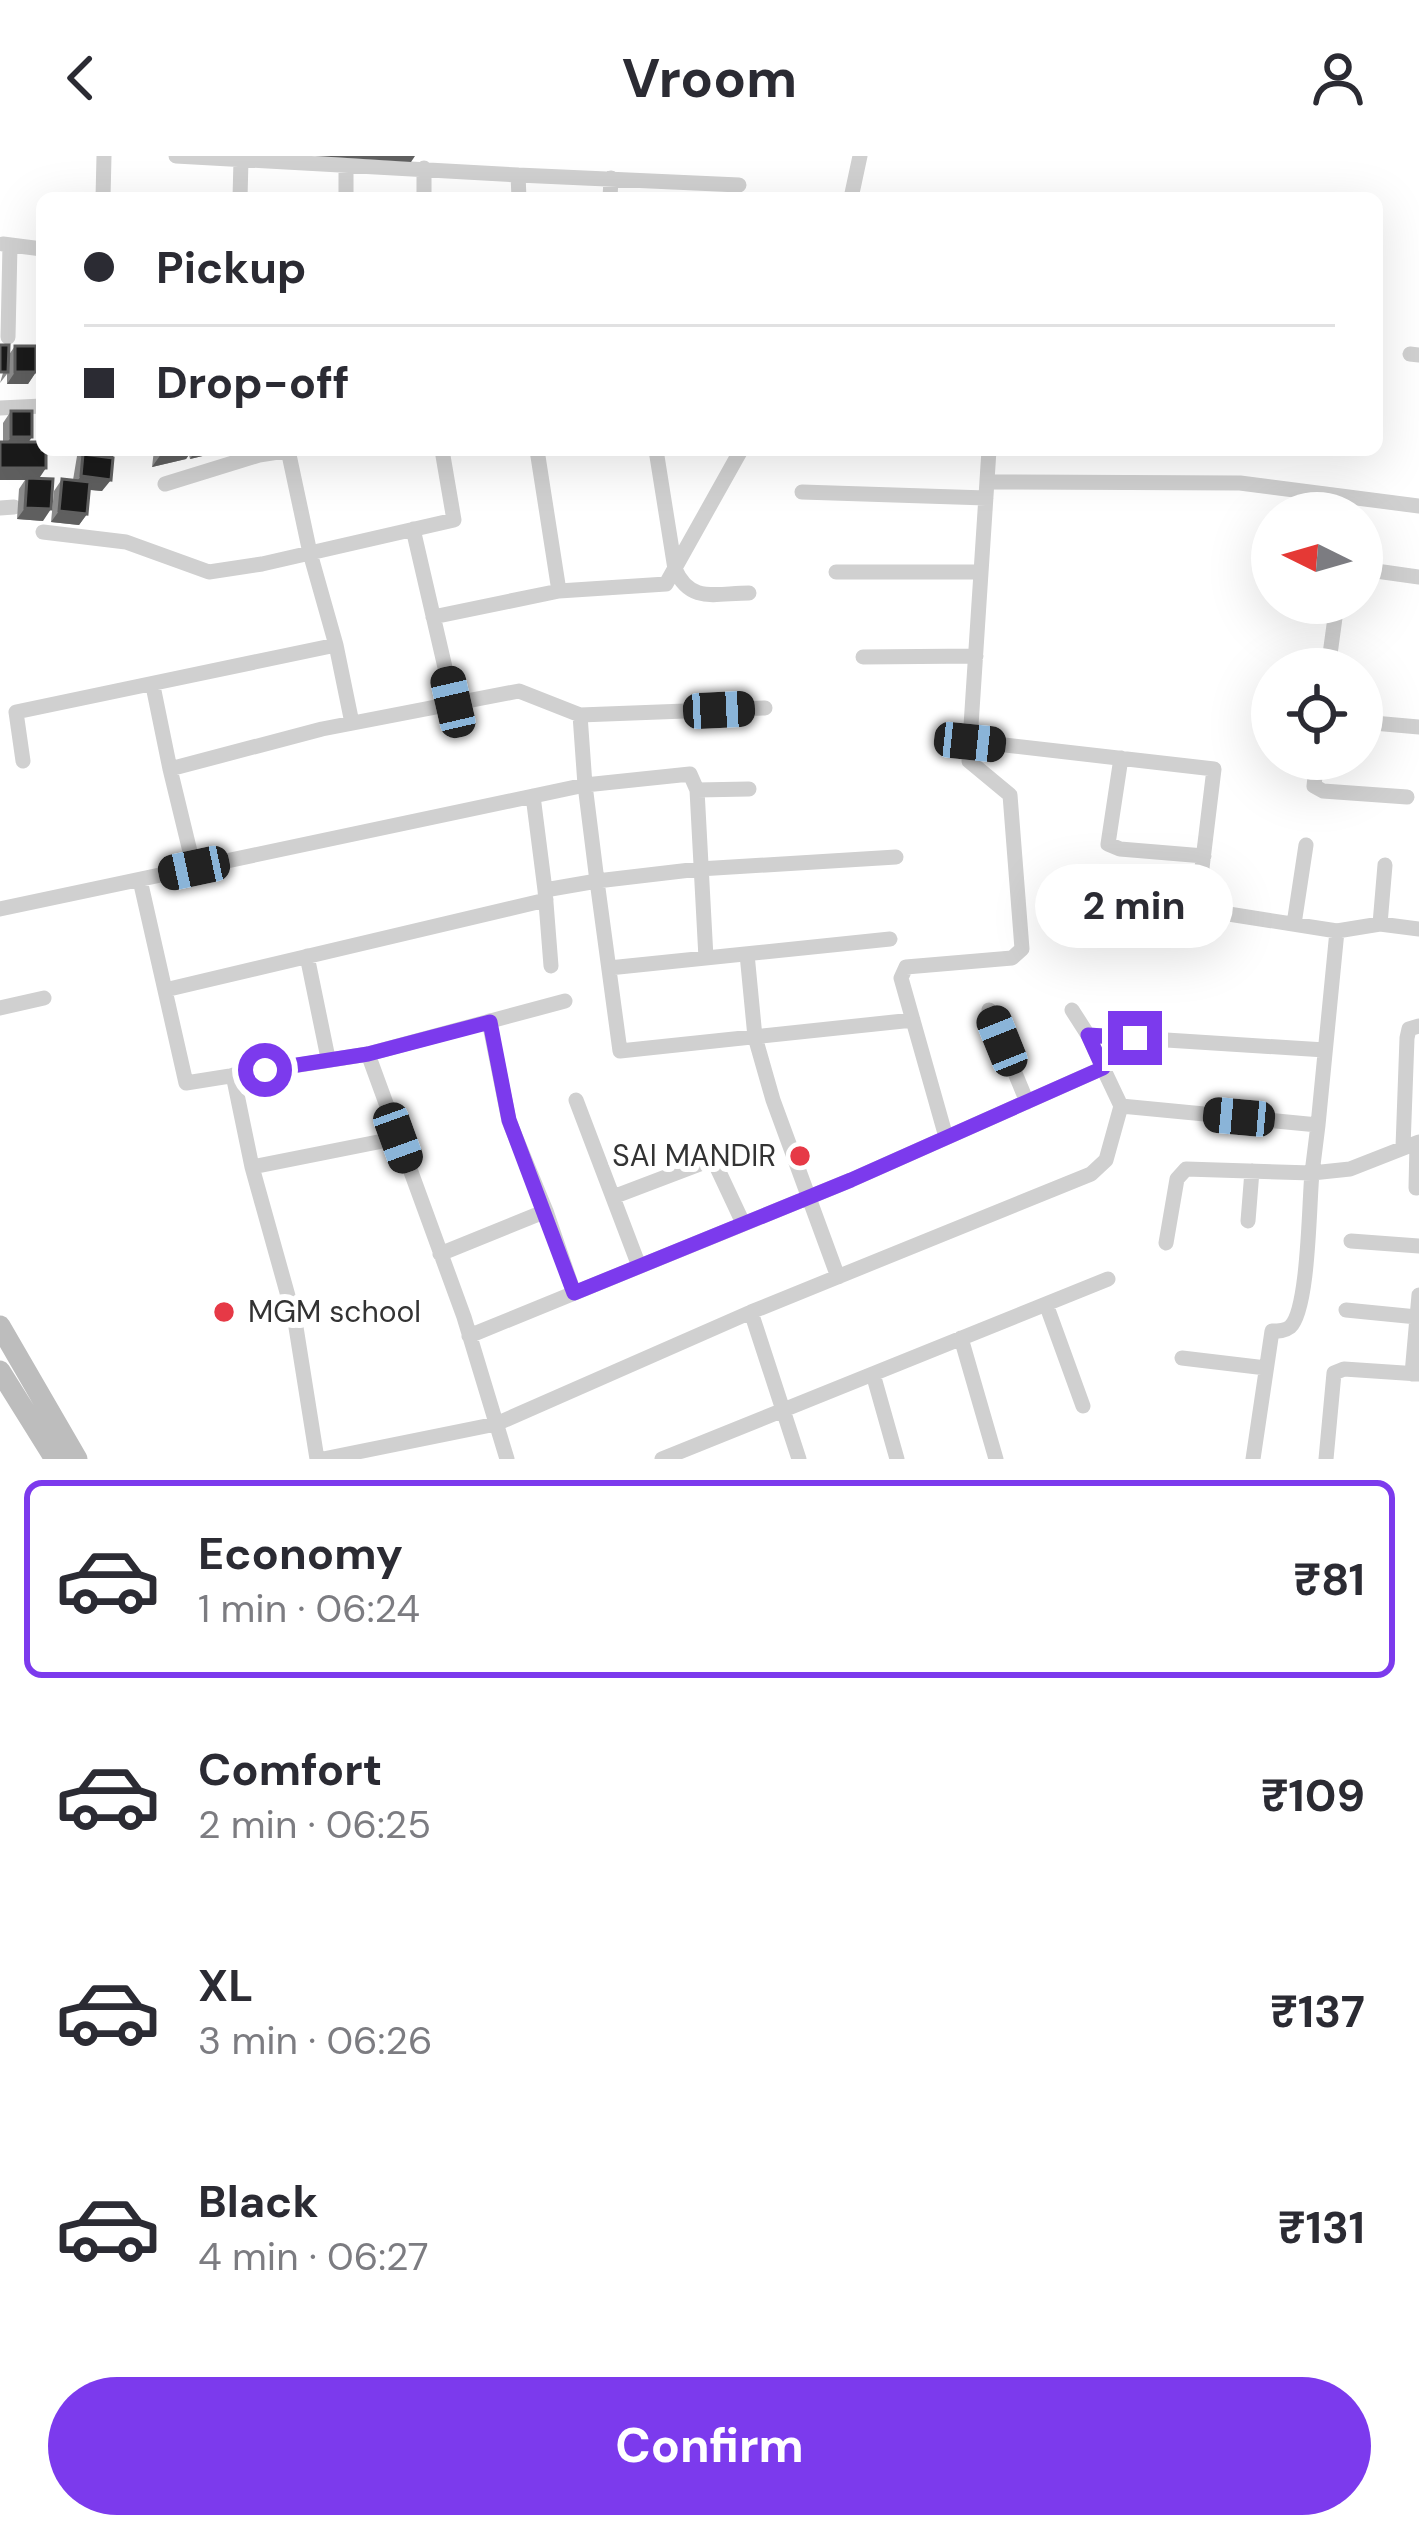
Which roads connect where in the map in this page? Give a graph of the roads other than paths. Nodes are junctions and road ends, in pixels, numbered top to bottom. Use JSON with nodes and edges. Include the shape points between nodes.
{"nodes":[{"id":1,"x":104,"y":156,"type":"edge"},
{"id":2,"x":176,"y":156,"type":"edge"},
{"id":3,"x":535,"y":156,"type":"edge"},
{"id":4,"x":860,"y":156,"type":"edge"},
{"id":5,"x":242,"y":160,"type":"junction"},
{"id":6,"x":346,"y":166,"type":"junction"},
{"id":7,"x":424,"y":168,"type":"junction"},
{"id":8,"x":526,"y":175,"type":"junction"},
{"id":9,"x":611,"y":178,"type":"junction"},
{"id":10,"x":739,"y":185,"type":"dead end"},
{"id":11,"x":103,"y":192,"type":"edge"},
{"id":12,"x":240,"y":192,"type":"edge"},
{"id":13,"x":346,"y":192,"type":"edge"},
{"id":14,"x":424,"y":192,"type":"edge"},
{"id":15,"x":521,"y":192,"type":"edge"},
{"id":16,"x":610,"y":192,"type":"edge"},
{"id":17,"x":852,"y":192,"type":"edge"},
{"id":18,"x":5,"y":244,"type":"edge"},
{"id":19,"x":36,"y":248,"type":"edge"},
{"id":20,"x":8,"y":337,"type":"dead end"},
{"id":21,"x":36,"y":406,"type":"edge"},
{"id":22,"x":0,"y":408,"type":"edge"},
{"id":23,"x":256,"y":456,"type":"edge"},
{"id":24,"x":291,"y":456,"type":"edge"},
{"id":25,"x":443,"y":456,"type":"edge"},
{"id":26,"x":539,"y":456,"type":"edge"},
{"id":27,"x":657,"y":456,"type":"edge"},
{"id":28,"x":738,"y":456,"type":"edge"},
{"id":29,"x":989,"y":456,"type":"edge"},
{"id":30,"x":166,"y":484,"type":"dead end"},
{"id":31,"x":986,"y":490,"type":"junction"},
{"id":32,"x":802,"y":492,"type":"dead end"},
{"id":33,"x":1283,"y":492,"type":"edge"},
{"id":34,"x":1383,"y":506,"type":"edge"},
{"id":35,"x":1419,"y":506,"type":"edge"},
{"id":36,"x":413,"y":529,"type":"junction"},
{"id":37,"x":43,"y":532,"type":"dead end"},
{"id":38,"x":310,"y":553,"type":"junction"},
{"id":39,"x":675,"y":569,"type":"junction"},
{"id":40,"x":836,"y":572,"type":"dead end"},
{"id":41,"x":981,"y":572,"type":"junction"},
{"id":42,"x":1383,"y":572,"type":"edge"},
{"id":43,"x":1419,"y":577,"type":"edge"},
{"id":44,"x":560,"y":591,"type":"junction"},
{"id":45,"x":749,"y":592,"type":"dead end"},
{"id":46,"x":434,"y":617,"type":"junction"},
{"id":47,"x":336,"y":645,"type":"junction"},
{"id":48,"x":976,"y":656,"type":"junction"},
{"id":49,"x":863,"y":657,"type":"dead end"},
{"id":50,"x":153,"y":686,"type":"junction"},
{"id":51,"x":453,"y":702,"type":"junction"},
{"id":52,"x":765,"y":707,"type":"dead end"},
{"id":53,"x":580,"y":715,"type":"junction"},
{"id":54,"x":352,"y":723,"type":"junction"},
{"id":55,"x":1383,"y":724,"type":"edge"},
{"id":56,"x":1419,"y":727,"type":"edge"},
{"id":57,"x":970,"y":742,"type":"junction"},
{"id":58,"x":1121,"y":758,"type":"junction"},
{"id":59,"x":23,"y":761,"type":"dead end"},
{"id":60,"x":170,"y":769,"type":"junction"},
{"id":61,"x":1314,"y":780,"type":"edge"},
{"id":62,"x":585,"y":785,"type":"junction"},
{"id":63,"x":749,"y":789,"type":"dead end"},
{"id":64,"x":697,"y":790,"type":"junction"},
{"id":65,"x":533,"y":796,"type":"junction"},
{"id":66,"x":1407,"y":797,"type":"dead end"},
{"id":67,"x":1306,"y":845,"type":"dead end"},
{"id":68,"x":1204,"y":856,"type":"junction"},
{"id":69,"x":896,"y":857,"type":"dead end"},
{"id":70,"x":1385,"y":865,"type":"dead end"},
{"id":71,"x":194,"y":868,"type":"junction"},
{"id":72,"x":699,"y":869,"type":"junction"},
{"id":73,"x":140,"y":880,"type":"junction"},
{"id":74,"x":597,"y":880,"type":"junction"},
{"id":75,"x":545,"y":895,"type":"junction"},
{"id":76,"x":0,"y":910,"type":"edge"},
{"id":77,"x":1294,"y":924,"type":"junction"},
{"id":78,"x":1380,"y":924,"type":"junction"},
{"id":79,"x":1419,"y":929,"type":"edge"},
{"id":80,"x":1337,"y":932,"type":"junction"},
{"id":81,"x":890,"y":939,"type":"dead end"},
{"id":82,"x":747,"y":954,"type":"junction"},
{"id":83,"x":308,"y":956,"type":"junction"},
{"id":84,"x":706,"y":958,"type":"junction"},
{"id":85,"x":551,"y":966,"type":"dead end"},
{"id":86,"x":609,"y":968,"type":"junction"},
{"id":87,"x":165,"y":990,"type":"junction"},
{"id":88,"x":44,"y":998,"type":"dead end"},
{"id":89,"x":565,"y":1001,"type":"dead end"},
{"id":90,"x":0,"y":1008,"type":"edge"},
{"id":91,"x":989,"y":1010,"type":"dead end"},
{"id":92,"x":1072,"y":1010,"type":"dead end"},
{"id":93,"x":913,"y":1020,"type":"junction"},
{"id":94,"x":490,"y":1022,"type":"junction"},
{"id":95,"x":1419,"y":1026,"type":"edge"},
{"id":96,"x":1088,"y":1035,"type":"junction"},
{"id":97,"x":755,"y":1037,"type":"junction"},
{"id":98,"x":1325,"y":1050,"type":"junction"},
{"id":99,"x":368,"y":1054,"type":"junction"},
{"id":100,"x":328,"y":1058,"type":"junction"},
{"id":101,"x":1103,"y":1068,"type":"junction"},
{"id":102,"x":233,"y":1075,"type":"junction"},
{"id":103,"x":576,"y":1100,"type":"dead end"},
{"id":104,"x":1027,"y":1102,"type":"junction"},
{"id":105,"x":1120,"y":1106,"type":"junction"},
{"id":106,"x":1318,"y":1125,"type":"junction"},
{"id":107,"x":946,"y":1137,"type":"junction"},
{"id":108,"x":398,"y":1138,"type":"junction"},
{"id":109,"x":1413,"y":1144,"type":"edge"},
{"id":110,"x":251,"y":1167,"type":"junction"},
{"id":111,"x":1252,"y":1171,"type":"junction"},
{"id":112,"x":1312,"y":1173,"type":"junction"},
{"id":113,"x":1416,"y":1188,"type":"dead end"},
{"id":114,"x":809,"y":1196,"type":"junction"},
{"id":115,"x":613,"y":1197,"type":"junction"},
{"id":116,"x":546,"y":1211,"type":"junction"},
{"id":117,"x":1248,"y":1222,"type":"dead end"},
{"id":118,"x":743,"y":1223,"type":"junction"},
{"id":119,"x":1351,"y":1241,"type":"dead end"},
{"id":120,"x":1166,"y":1243,"type":"dead end"},
{"id":121,"x":1419,"y":1246,"type":"edge"},
{"id":122,"x":440,"y":1254,"type":"junction"},
{"id":123,"x":639,"y":1266,"type":"junction"},
{"id":124,"x":838,"y":1276,"type":"junction"},
{"id":125,"x":1108,"y":1279,"type":"dead end"},
{"id":126,"x":574,"y":1293,"type":"junction"},
{"id":127,"x":1419,"y":1295,"type":"edge"},
{"id":128,"x":1046,"y":1304,"type":"junction"},
{"id":129,"x":1346,"y":1310,"type":"dead end"},
{"id":130,"x":751,"y":1312,"type":"junction"},
{"id":131,"x":1417,"y":1317,"type":"edge"},
{"id":132,"x":0,"y":1326,"type":"edge"},
{"id":133,"x":469,"y":1336,"type":"junction"},
{"id":134,"x":961,"y":1338,"type":"junction"},
{"id":135,"x":1182,"y":1358,"type":"dead end"},
{"id":136,"x":1266,"y":1368,"type":"junction"},
{"id":137,"x":0,"y":1371,"type":"edge"},
{"id":138,"x":873,"y":1374,"type":"junction"},
{"id":139,"x":1415,"y":1374,"type":"edge"},
{"id":140,"x":11,"y":1405,"type":"edge"},
{"id":141,"x":1083,"y":1406,"type":"dead end"},
{"id":142,"x":783,"y":1411,"type":"junction"},
{"id":143,"x":54,"y":1417,"type":"junction"},
{"id":144,"x":496,"y":1424,"type":"junction"},
{"id":145,"x":55,"y":1459,"type":"edge"},
{"id":146,"x":77,"y":1459,"type":"edge"},
{"id":147,"x":320,"y":1459,"type":"edge"},
{"id":148,"x":507,"y":1459,"type":"edge"},
{"id":149,"x":662,"y":1459,"type":"edge"},
{"id":150,"x":799,"y":1459,"type":"edge"},
{"id":151,"x":898,"y":1459,"type":"edge"},
{"id":152,"x":996,"y":1459,"type":"edge"},
{"id":153,"x":1253,"y":1459,"type":"edge"},
{"id":154,"x":1326,"y":1459,"type":"edge"}],
"edges":[{"from":1,"to":11,"type":"street"},
{"from":2,"to":5,"type":"street"},
{"from":3,"to":8,"type":"street"},
{"from":4,"to":17,"type":"street"},
{"from":5,"to":6,"type":"street"},
{"from":5,"to":12,"type":"street"},
{"from":6,"to":7,"type":"street"},
{"from":6,"to":13,"type":"street"},
{"from":7,"to":8,"type":"street"},
{"from":7,"to":14,"type":"street"},
{"from":8,"to":9,"type":"street"},
{"from":8,"to":15,"type":"street"},
{"from":9,"to":10,"type":"street"},
{"from":9,"to":16,"type":"street"},
{"from":18,"to":19,"type":"street"},
{"from":18,"to":20,"type":"street"},
{"from":21,"to":22,"type":"street"},
{"from":23,"to":30,"type":"street"},
{"from":24,"to":38,"type":"street"},
{"from":25,"to":36,"type":"street","via":[[454,520]]},
{"from":26,"to":44,"type":"street"},
{"from":27,"to":39,"type":"street"},
{"from":28,"to":39,"type":"street"},
{"from":29,"to":31,"type":"street"},
{"from":31,"to":32,"type":"street"},
{"from":31,"to":33,"type":"street","via":[[1240,483]]},
{"from":31,"to":41,"type":"street"},
{"from":34,"to":35,"type":"street"},
{"from":36,"to":38,"type":"street"},
{"from":36,"to":46,"type":"street"},
{"from":37,"to":38,"type":"street","via":[[126,542],[209,572]]},
{"from":38,"to":47,"type":"street"},
{"from":39,"to":44,"type":"street","via":[[666,584]]},
{"from":39,"to":45,"type":"street","via":[[682,587],[696,594]]},
{"from":40,"to":41,"type":"street"},
{"from":41,"to":48,"type":"street"},
{"from":42,"to":43,"type":"street"},
{"from":44,"to":46,"type":"street"},
{"from":46,"to":51,"type":"street"},
{"from":47,"to":50,"type":"street"},
{"from":47,"to":54,"type":"street"},
{"from":48,"to":49,"type":"street"},
{"from":48,"to":57,"type":"street"},
{"from":50,"to":59,"type":"street","via":[[16,712]]},
{"from":50,"to":60,"type":"street"},
{"from":51,"to":53,"type":"street","via":[[519,691]]},
{"from":51,"to":54,"type":"street"},
{"from":52,"to":53,"type":"street"},
{"from":53,"to":62,"type":"street"},
{"from":54,"to":60,"type":"street"},
{"from":55,"to":56,"type":"street"},
{"from":57,"to":58,"type":"street"},
{"from":57,"to":93,"type":"street","via":[[969,761],[1010,795],[1022,949],[1012,958],[907,967],[901,978]]},
{"from":58,"to":68,"type":"street","via":[[1214,769]]},
{"from":58,"to":68,"type":"street","via":[[1108,844]]},
{"from":60,"to":71,"type":"street"},
{"from":61,"to":66,"type":"street","via":[[1323,791]]},
{"from":62,"to":64,"type":"street","via":[[690,774]]},
{"from":62,"to":65,"type":"street"},
{"from":62,"to":74,"type":"street"},
{"from":63,"to":64,"type":"street"},
{"from":64,"to":72,"type":"street"},
{"from":65,"to":71,"type":"street"},
{"from":65,"to":75,"type":"street"},
{"from":67,"to":77,"type":"street"},
{"from":68,"to":77,"type":"street","via":[[1197,908]]},
{"from":69,"to":72,"type":"street"},
{"from":70,"to":78,"type":"street"},
{"from":71,"to":73,"type":"street"},
{"from":72,"to":74,"type":"street"},
{"from":72,"to":84,"type":"street"},
{"from":73,"to":76,"type":"street"},
{"from":73,"to":87,"type":"street"},
{"from":74,"to":75,"type":"street"},
{"from":74,"to":86,"type":"street"},
{"from":75,"to":83,"type":"street"},
{"from":75,"to":85,"type":"street"},
{"from":77,"to":80,"type":"street"},
{"from":78,"to":79,"type":"street"},
{"from":78,"to":80,"type":"street"},
{"from":80,"to":98,"type":"street"},
{"from":81,"to":82,"type":"street"},
{"from":82,"to":84,"type":"street"},
{"from":82,"to":97,"type":"street"},
{"from":83,"to":87,"type":"street"},
{"from":83,"to":100,"type":"street"},
{"from":84,"to":86,"type":"street"},
{"from":86,"to":97,"type":"street","via":[[620,1051]]},
{"from":87,"to":102,"type":"street","via":[[186,1083]]},
{"from":88,"to":90,"type":"street"},
{"from":89,"to":94,"type":"street"},
{"from":91,"to":104,"type":"street"},
{"from":92,"to":96,"type":"street"},
{"from":93,"to":97,"type":"street"},
{"from":93,"to":107,"type":"street"},
{"from":94,"to":99,"type":"street"},
{"from":94,"to":116,"type":"street","via":[[509,1120]]},
{"from":95,"to":109,"type":"street","via":[[1408,1038]]},
{"from":96,"to":98,"type":"street"},
{"from":96,"to":101,"type":"street"},
{"from":97,"to":114,"type":"street"},
{"from":98,"to":106,"type":"street"},
{"from":99,"to":100,"type":"street"},
{"from":99,"to":108,"type":"street"},
{"from":100,"to":102,"type":"street"},
{"from":101,"to":104,"type":"street"},
{"from":101,"to":105,"type":"street"},
{"from":102,"to":110,"type":"street"},
{"from":103,"to":115,"type":"street"},
{"from":104,"to":107,"type":"street"},
{"from":105,"to":106,"type":"street"},
{"from":105,"to":124,"type":"street","via":[[1106,1160],[1091,1174]]},
{"from":106,"to":112,"type":"street"},
{"from":107,"to":114,"type":"street"},
{"from":108,"to":110,"type":"street"},
{"from":108,"to":122,"type":"street"},
{"from":109,"to":112,"type":"street","via":[[1350,1169]]},
{"from":109,"to":113,"type":"street"},
{"from":110,"to":147,"type":"street","via":[[295,1321]]},
{"from":111,"to":112,"type":"street"},
{"from":111,"to":117,"type":"street"},
{"from":111,"to":120,"type":"street","via":[[1186,1169],[1177,1179]]},
{"from":112,"to":136,"type":"street","via":[[1298,1313],[1286,1330],[1272,1331]]},
{"from":114,"to":118,"type":"street"},
{"from":114,"to":124,"type":"street"},
{"from":115,"to":118,"type":"street","via":[[713,1159]]},
{"from":115,"to":123,"type":"street"},
{"from":116,"to":122,"type":"street"},
{"from":116,"to":126,"type":"street"},
{"from":118,"to":123,"type":"street"},
{"from":119,"to":121,"type":"street"},
{"from":122,"to":133,"type":"street"},
{"from":123,"to":126,"type":"street"},
{"from":124,"to":130,"type":"street"},
{"from":125,"to":128,"type":"street"},
{"from":126,"to":133,"type":"street"},
{"from":127,"to":131,"type":"street"},
{"from":128,"to":134,"type":"street"},
{"from":128,"to":141,"type":"street"},
{"from":129,"to":131,"type":"street"},
{"from":130,"to":142,"type":"street"},
{"from":130,"to":144,"type":"street"},
{"from":131,"to":139,"type":"street"},
{"from":132,"to":143,"type":"street"},
{"from":133,"to":144,"type":"street"},
{"from":134,"to":138,"type":"street"},
{"from":134,"to":152,"type":"street"},
{"from":135,"to":136,"type":"street"},
{"from":136,"to":153,"type":"street"},
{"from":137,"to":140,"type":"street"},
{"from":138,"to":142,"type":"street"},
{"from":138,"to":151,"type":"street"},
{"from":139,"to":154,"type":"street","via":[[1334,1373]]},
{"from":140,"to":143,"type":"street"},
{"from":140,"to":145,"type":"street"},
{"from":142,"to":149,"type":"street"},
{"from":142,"to":150,"type":"street"},
{"from":143,"to":146,"type":"street"},
{"from":144,"to":147,"type":"street"},
{"from":144,"to":148,"type":"street"}]}
